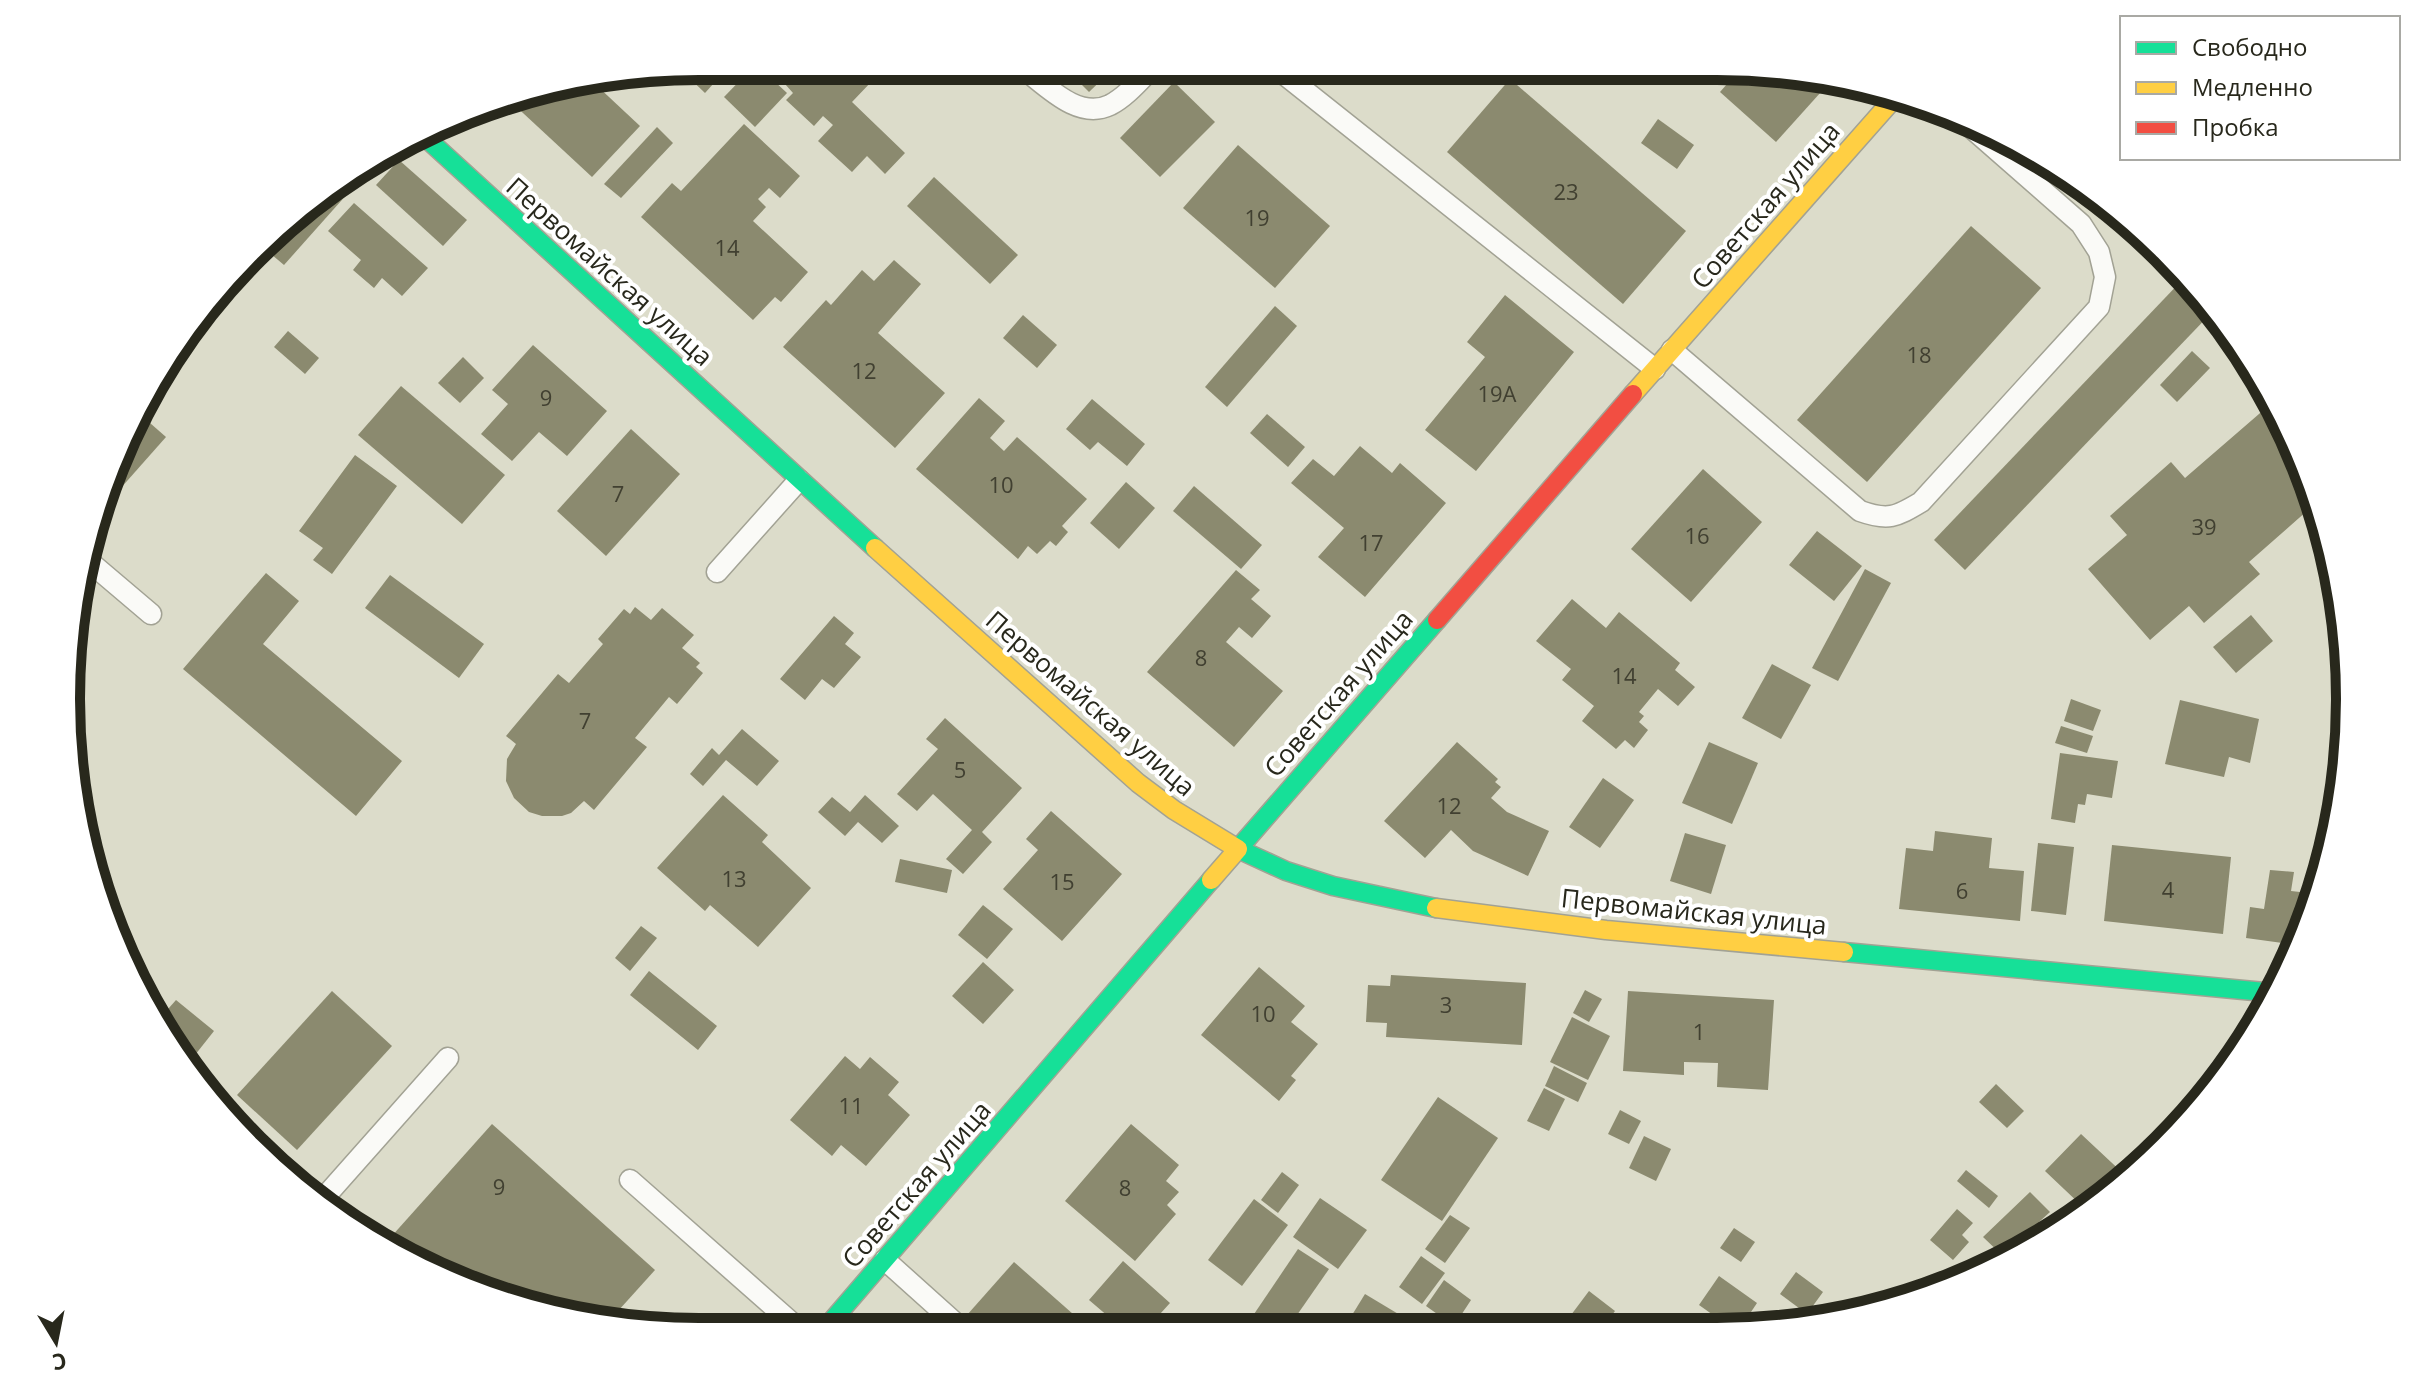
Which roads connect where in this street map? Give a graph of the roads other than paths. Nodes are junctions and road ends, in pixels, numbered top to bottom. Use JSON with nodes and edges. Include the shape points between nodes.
{"nodes":[{"id":1,"x":1039,"y":80,"type":"edge"},
{"id":2,"x":1140,"y":80,"type":"edge"},
{"id":3,"x":1291,"y":80,"type":"edge"},
{"id":4,"x":1889,"y":105,"type":"edge"},
{"id":5,"x":430,"y":142,"type":"edge"},
{"id":6,"x":1988,"y":143,"type":"edge"},
{"id":7,"x":1672,"y":350,"type":"junction"},
{"id":8,"x":1655,"y":369,"type":"junction"},
{"id":9,"x":799,"y":480,"type":"junction"},
{"id":10,"x":95,"y":566,"type":"edge"},
{"id":11,"x":717,"y":572,"type":"dead end"},
{"id":12,"x":151,"y":614,"type":"dead end"},
{"id":13,"x":1238,"y":849,"type":"junction"},
{"id":14,"x":2262,"y":992,"type":"edge"},
{"id":15,"x":448,"y":1058,"type":"dead end"},
{"id":16,"x":630,"y":1180,"type":"dead end"},
{"id":17,"x":327,"y":1194,"type":"edge"},
{"id":18,"x":885,"y":1260,"type":"junction"},
{"id":19,"x":786,"y":1318,"type":"edge"},
{"id":20,"x":834,"y":1318,"type":"edge"},
{"id":21,"x":950,"y":1318,"type":"edge"}],
"edges":[{"from":1,"to":2,"type":"lane","via":[[1074,106],[1088,109],[1108,106]]},
{"from":3,"to":8,"type":"lane"},
{"from":4,"to":7,"type":"street","name":"Советская улица"},
{"from":5,"to":9,"type":"street","name":"Первомайская улица"},
{"from":6,"to":7,"type":"lane","via":[[2081,224],[2099,252],[2105,277],[2099,307],[1921,502],[1880,518],[1860,511]]},
{"from":7,"to":8,"type":"street","name":"Советская улица"},
{"from":8,"to":13,"type":"street","name":"Советская улица"},
{"from":9,"to":11,"type":"lane"},
{"from":9,"to":13,"type":"street","name":"Первомайская улица","via":[[1138,783]]},
{"from":10,"to":12,"type":"lane"},
{"from":13,"to":14,"type":"street","name":"Первомайская улица","via":[[1333,886],[1462,913]]},
{"from":13,"to":18,"type":"street","name":"Советская улица"},
{"from":15,"to":17,"type":"lane"},
{"from":16,"to":19,"type":"lane"},
{"from":18,"to":20,"type":"street","name":"Советская улица"},
{"from":18,"to":21,"type":"lane"}]}
